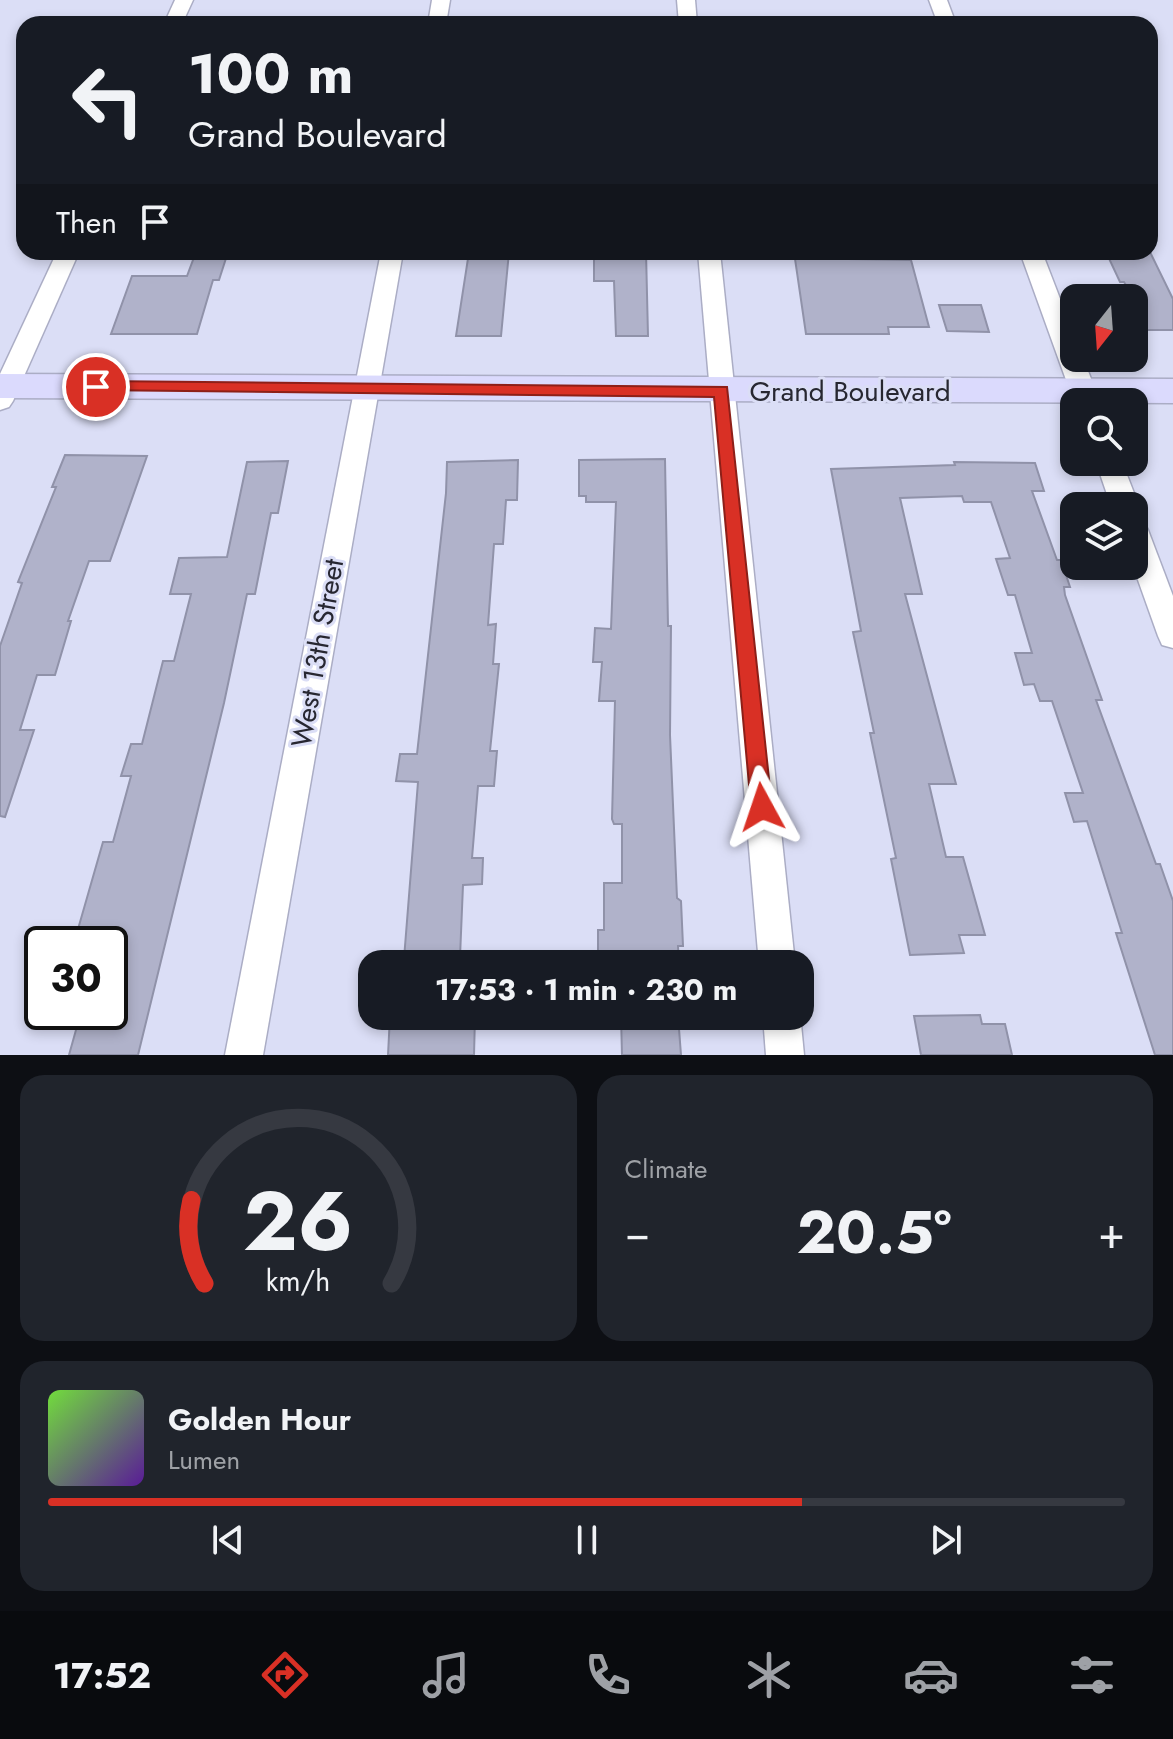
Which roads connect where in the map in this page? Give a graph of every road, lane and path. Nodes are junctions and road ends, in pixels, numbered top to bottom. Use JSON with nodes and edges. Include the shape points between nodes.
{"nodes":[{"id":1,"x":64,"y":260,"type":"edge"},
{"id":2,"x":390,"y":260,"type":"edge"},
{"id":3,"x":710,"y":260,"type":"edge"},
{"id":4,"x":1034,"y":260,"type":"edge"},
{"id":5,"x":366,"y":387,"type":"junction"},
{"id":6,"x":1082,"y":388,"type":"edge"},
{"id":7,"x":2,"y":391,"type":"edge"},
{"id":8,"x":722,"y":391,"type":"junction"},
{"id":9,"x":1173,"y":391,"type":"edge"},
{"id":10,"x":1148,"y":392,"type":"edge"},
{"id":11,"x":1060,"y":396,"type":"edge"},
{"id":12,"x":1148,"y":568,"type":"edge"},
{"id":13,"x":1173,"y":636,"type":"edge"},
{"id":14,"x":776,"y":950,"type":"edge"},
{"id":15,"x":783,"y":1030,"type":"edge"},
{"id":16,"x":244,"y":1055,"type":"edge"},
{"id":17,"x":785,"y":1055,"type":"edge"}],
"edges":[{"from":1,"to":7,"type":"street"},
{"from":2,"to":5,"type":"street","name":"West 13th Street"},
{"from":3,"to":8,"type":"street"},
{"from":4,"to":6,"type":"street"},
{"from":5,"to":7,"type":"street","name":"Grand Boulevard"},
{"from":5,"to":8,"type":"street","name":"Grand Boulevard"},
{"from":5,"to":16,"type":"street","name":"West 13th Street"},
{"from":8,"to":11,"type":"street","name":"Grand Boulevard"},
{"from":8,"to":14,"type":"street"},
{"from":9,"to":10,"type":"street","name":"Grand Boulevard"},
{"from":12,"to":13,"type":"street"},
{"from":15,"to":17,"type":"street"}]}
